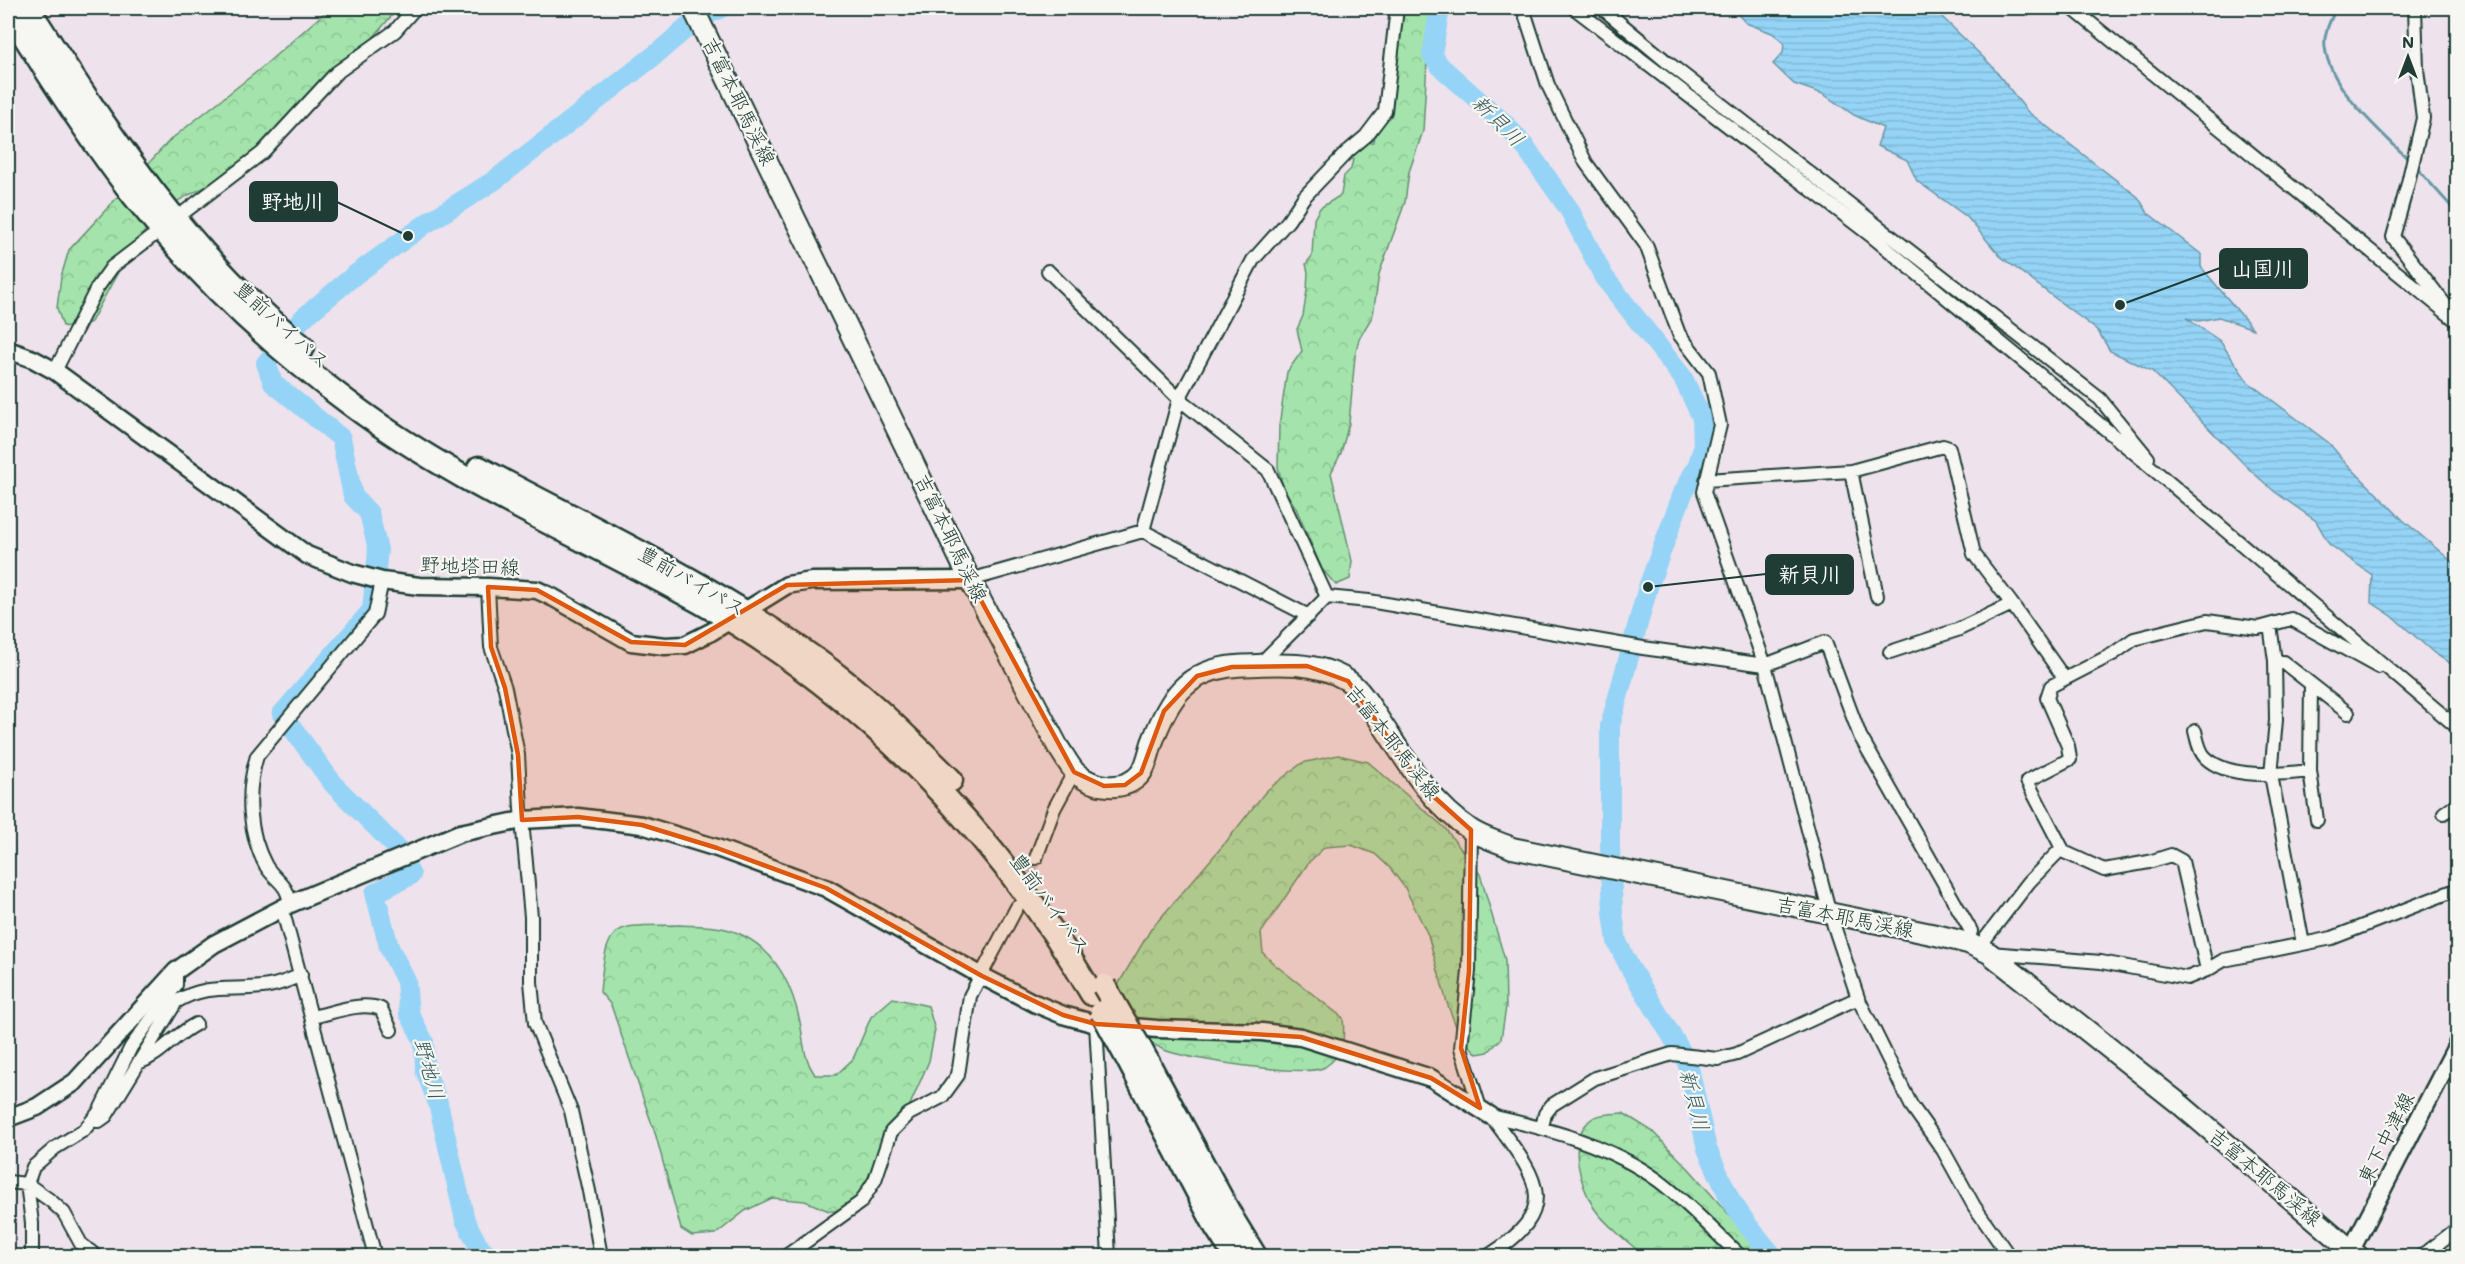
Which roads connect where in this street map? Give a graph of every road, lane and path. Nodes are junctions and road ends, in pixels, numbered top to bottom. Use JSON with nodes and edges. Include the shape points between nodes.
{"nodes":[{"id":1,"x":415,"y":8,"type":"edge"},
{"id":2,"x":693,"y":8,"type":"edge"},
{"id":3,"x":1397,"y":8,"type":"edge"},
{"id":4,"x":1523,"y":8,"type":"edge"},
{"id":5,"x":1574,"y":8,"type":"edge"},
{"id":6,"x":1602,"y":8,"type":"edge"},
{"id":7,"x":2072,"y":8,"type":"edge"},
{"id":8,"x":2415,"y":8,"type":"edge"},
{"id":9,"x":15,"y":11,"type":"edge"},
{"id":10,"x":168,"y":224,"type":"junction"},
{"id":11,"x":1048,"y":271,"type":"dead end"},
{"id":12,"x":2457,"y":322,"type":"edge"},
{"id":13,"x":8,"y":350,"type":"edge"},
{"id":14,"x":55,"y":371,"type":"junction"},
{"id":15,"x":1179,"y":399,"type":"junction"},
{"id":16,"x":2146,"y":462,"type":"junction"},
{"id":17,"x":1851,"y":471,"type":"junction"},
{"id":18,"x":1706,"y":480,"type":"junction"},
{"id":19,"x":1143,"y":531,"type":"junction"},
{"id":20,"x":970,"y":580,"type":"junction"},
{"id":21,"x":382,"y":581,"type":"junction"},
{"id":22,"x":488,"y":586,"type":"junction"},
{"id":23,"x":1877,"y":596,"type":"dead end"},
{"id":24,"x":1327,"y":597,"type":"junction"},
{"id":25,"x":2012,"y":604,"type":"junction"},
{"id":26,"x":737,"y":615,"type":"junction"},
{"id":27,"x":1309,"y":615,"type":"junction"},
{"id":28,"x":2270,"y":625,"type":"junction"},
{"id":29,"x":1890,"y":652,"type":"dead end"},
{"id":30,"x":2275,"y":662,"type":"junction"},
{"id":31,"x":1258,"y":665,"type":"junction"},
{"id":32,"x":1765,"y":665,"type":"junction"},
{"id":33,"x":2385,"y":666,"type":"junction"},
{"id":34,"x":2064,"y":678,"type":"junction"},
{"id":35,"x":2311,"y":684,"type":"junction"},
{"id":36,"x":2348,"y":713,"type":"dead end"},
{"id":37,"x":2457,"y":728,"type":"edge"},
{"id":38,"x":2195,"y":731,"type":"dead end"},
{"id":39,"x":2310,"y":771,"type":"junction"},
{"id":40,"x":1074,"y":772,"type":"junction"},
{"id":41,"x":2271,"y":775,"type":"junction"},
{"id":42,"x":2457,"y":804,"type":"edge"},
{"id":43,"x":2444,"y":813,"type":"dead end"},
{"id":44,"x":2317,"y":819,"type":"dead end"},
{"id":45,"x":522,"y":820,"type":"junction"},
{"id":46,"x":1471,"y":830,"type":"junction"},
{"id":47,"x":2062,"y":848,"type":"junction"},
{"id":48,"x":1036,"y":858,"type":"tunnel mouth"},
{"id":49,"x":2457,"y":889,"type":"edge"},
{"id":50,"x":286,"y":906,"type":"junction"},
{"id":51,"x":1017,"y":907,"type":"tunnel mouth"},
{"id":52,"x":1830,"y":914,"type":"junction"},
{"id":53,"x":2303,"y":944,"type":"junction"},
{"id":54,"x":1978,"y":948,"type":"junction"},
{"id":55,"x":2207,"y":970,"type":"junction"},
{"id":56,"x":176,"y":971,"type":"junction"},
{"id":57,"x":301,"y":975,"type":"junction"},
{"id":58,"x":982,"y":976,"type":"junction"},
{"id":59,"x":1858,"y":998,"type":"junction"},
{"id":60,"x":312,"y":1017,"type":"junction"},
{"id":61,"x":196,"y":1024,"type":"dead end"},
{"id":62,"x":1096,"y":1024,"type":"junction"},
{"id":63,"x":391,"y":1030,"type":"dead end"},
{"id":64,"x":2457,"y":1043,"type":"edge"},
{"id":65,"x":1133,"y":1052,"type":"junction"},
{"id":66,"x":138,"y":1064,"type":"junction"},
{"id":67,"x":1485,"y":1112,"type":"junction"},
{"id":68,"x":8,"y":1118,"type":"edge"},
{"id":69,"x":92,"y":1120,"type":"junction"},
{"id":70,"x":1542,"y":1127,"type":"junction"},
{"id":71,"x":8,"y":1182,"type":"edge"},
{"id":72,"x":27,"y":1184,"type":"junction"},
{"id":73,"x":2457,"y":1228,"type":"edge"},
{"id":74,"x":2353,"y":1255,"type":"edge"},
{"id":75,"x":790,"y":1256,"type":"edge"},
{"id":76,"x":32,"y":1257,"type":"edge"},
{"id":77,"x":96,"y":1257,"type":"edge"},
{"id":78,"x":375,"y":1257,"type":"edge"},
{"id":79,"x":601,"y":1257,"type":"edge"},
{"id":80,"x":1109,"y":1257,"type":"edge"},
{"id":81,"x":1234,"y":1257,"type":"edge"},
{"id":82,"x":1255,"y":1257,"type":"edge"},
{"id":83,"x":1488,"y":1257,"type":"edge"},
{"id":84,"x":1740,"y":1257,"type":"edge"},
{"id":85,"x":2009,"y":1257,"type":"edge"},
{"id":86,"x":2422,"y":1257,"type":"edge"}],
"edges":[{"from":1,"to":10,"type":"street","via":[[395,32],[336,72],[262,153]]},
{"from":2,"to":20,"type":"main road","name":"吉富本耶馬渓線"},
{"from":3,"to":15,"type":"street","via":[[1385,111],[1366,136],[1304,197],[1253,260]]},
{"from":4,"to":18,"type":"street","via":[[1548,85],[1586,163],[1646,245],[1680,334],[1709,373],[1720,425]]},
{"from":5,"to":16,"type":"street","via":[[1874,238]]},
{"from":6,"to":16,"type":"street","via":[[2100,399],[2148,458]]},
{"from":7,"to":12,"type":"street"},
{"from":8,"to":12,"type":"street","via":[[2423,118],[2392,237]]},
{"from":9,"to":10,"type":"highway","name":"豊前バイパス","via":[[96,114]]},
{"from":10,"to":14,"type":"street","via":[[112,267],[97,288]]},
{"from":10,"to":26,"type":"highway","name":"豊前バイパス","via":[[298,343],[404,423],[452,454],[710,589]]},
{"from":11,"to":15,"type":"street"},
{"from":13,"to":14,"type":"street","name":"野地塔田線"},
{"from":14,"to":21,"type":"street","name":"野地塔田線","via":[[307,555]]},
{"from":15,"to":19,"type":"street"},
{"from":15,"to":24,"type":"street","via":[[1268,470]]},
{"from":16,"to":33,"type":"street"},
{"from":17,"to":18,"type":"street"},
{"from":17,"to":23,"type":"street"},
{"from":17,"to":25,"type":"street","via":[[1943,446],[1949,448],[1974,554]]},
{"from":18,"to":32,"type":"street","via":[[1704,492]]},
{"from":19,"to":20,"type":"street"},
{"from":19,"to":27,"type":"street"},
{"from":20,"to":26,"type":"street","name":"野地塔田線","via":[[812,581],[787,585]]},
{"from":20,"to":40,"type":"main road","name":"吉富本耶馬渓線"},
{"from":21,"to":22,"type":"street","name":"野地塔田線","via":[[419,586]]},
{"from":21,"to":50,"type":"street","via":[[375,614],[257,756],[250,815],[254,838],[267,867],[288,891]]},
{"from":22,"to":26,"type":"street","name":"野地塔田線","via":[[537,590],[631,642],[664,646],[685,645]]},
{"from":22,"to":45,"type":"street","via":[[491,647],[505,688],[518,755]]},
{"from":24,"to":27,"type":"street"},
{"from":24,"to":32,"type":"street"},
{"from":25,"to":29,"type":"street","via":[[1957,630]]},
{"from":25,"to":34,"type":"street"},
{"from":26,"to":65,"type":"highway","name":"豊前バイパス","bridge":true,"via":[[817,660],[906,736],[954,784],[1008,845],[1089,957],[1098,990]]},
{"from":27,"to":31,"type":"street"},
{"from":28,"to":30,"type":"street"},
{"from":28,"to":33,"type":"street","via":[[2291,619],[2380,668]]},
{"from":28,"to":34,"type":"street","via":[[2258,628],[2207,621],[2134,639]]},
{"from":30,"to":35,"type":"street","via":[[2283,662]]},
{"from":30,"to":41,"type":"street","via":[[2276,720]]},
{"from":31,"to":40,"type":"main road","name":"吉富本耶馬渓線","via":[[1197,676],[1180,689],[1164,711],[1141,772],[1125,785],[1096,784]]},
{"from":31,"to":46,"type":"main road","name":"吉富本耶馬渓線","via":[[1307,666],[1348,681],[1424,787]]},
{"from":32,"to":52,"type":"street"},
{"from":32,"to":54,"type":"street","via":[[1825,642],[1860,736]]},
{"from":33,"to":37,"type":"street"},
{"from":34,"to":47,"type":"street","via":[[2050,686],[2047,698],[2070,759],[2027,781]]},
{"from":35,"to":36,"type":"street"},
{"from":35,"to":39,"type":"street"},
{"from":38,"to":41,"type":"street","via":[[2205,756],[2219,766]]},
{"from":39,"to":41,"type":"street"},
{"from":39,"to":44,"type":"street"},
{"from":40,"to":48,"type":"street","via":[[1054,809]]},
{"from":41,"to":53,"type":"street"},
{"from":42,"to":43,"type":"street"},
{"from":45,"to":50,"type":"street","via":[[460,833]]},
{"from":45,"to":58,"type":"street","via":[[578,817],[642,825],[717,848],[826,888]]},
{"from":45,"to":79,"type":"street","via":[[535,1023],[570,1111]]},
{"from":46,"to":52,"type":"main road","name":"吉富本耶馬渓線","via":[[1512,848]]},
{"from":46,"to":67,"type":"street","via":[[1469,971],[1461,1048]]},
{"from":47,"to":54,"type":"street","via":[[2029,882]]},
{"from":47,"to":55,"type":"street","via":[[2104,870],[2171,855],[2182,861]]},
{"from":49,"to":53,"type":"street","via":[[2332,938]]},
{"from":50,"to":56,"type":"street","via":[[214,944]]},
{"from":50,"to":57,"type":"street"},
{"from":51,"to":58,"type":"street"},
{"from":52,"to":54,"type":"main road","name":"吉富本耶馬渓線"},
{"from":52,"to":59,"type":"street"},
{"from":53,"to":55,"type":"street","via":[[2223,960]]},
{"from":54,"to":55,"type":"street","via":[[2101,962],[2187,978]]},
{"from":54,"to":74,"type":"main road","name":"吉富本耶馬渓線","via":[[2181,1105]]},
{"from":56,"to":68,"type":"street","via":[[75,1082],[37,1107]]},
{"from":56,"to":69,"type":"street","via":[[176,985],[131,1047]]},
{"from":57,"to":60,"type":"street"},
{"from":57,"to":66,"type":"street","via":[[267,987],[203,989],[189,994],[176,1002]]},
{"from":58,"to":62,"type":"street","via":[[1034,1003]]},
{"from":58,"to":75,"type":"street","via":[[970,996],[958,1075],[942,1096],[909,1114],[891,1132],[875,1180],[861,1202]]},
{"from":59,"to":70,"type":"street","via":[[1737,1054],[1718,1059],[1672,1054],[1595,1078],[1552,1105]]},
{"from":59,"to":85,"type":"street","via":[[1911,1105]]},
{"from":60,"to":63,"type":"street","via":[[373,1006],[381,1009]]},
{"from":60,"to":78,"type":"street"},
{"from":61,"to":66,"type":"street"},
{"from":62,"to":67,"type":"street","via":[[1262,1032],[1301,1038],[1431,1078]]},
{"from":62,"to":80,"type":"street"},
{"from":64,"to":74,"type":"street","name":"東下中津線"},
{"from":65,"to":81,"type":"highway","name":"豊前バイパス"},
{"from":65,"to":82,"type":"highway","name":"豊前バイパス"},
{"from":66,"to":69,"type":"street","via":[[106,1116],[99,1122]]},
{"from":67,"to":70,"type":"street"},
{"from":67,"to":83,"type":"street","via":[[1532,1173],[1536,1190],[1536,1208],[1522,1230]]},
{"from":69,"to":72,"type":"street","via":[[33,1167]]},
{"from":70,"to":84,"type":"street","via":[[1618,1155],[1659,1181]]},
{"from":71,"to":72,"type":"street"},
{"from":72,"to":76,"type":"street"},
{"from":72,"to":77,"type":"street","via":[[64,1213],[81,1244]]},
{"from":73,"to":86,"type":"street"}]}
